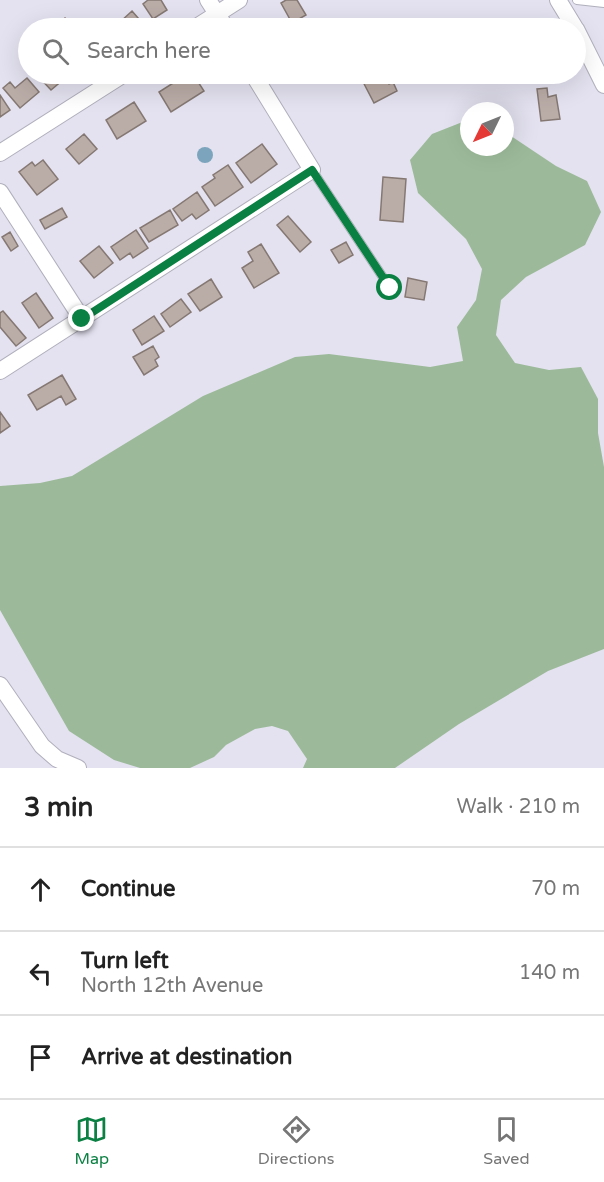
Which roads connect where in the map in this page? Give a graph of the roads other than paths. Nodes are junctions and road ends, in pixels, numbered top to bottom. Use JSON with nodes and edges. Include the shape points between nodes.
{"nodes":[{"id":1,"x":239,"y":0,"type":"edge"},
{"id":2,"x":558,"y":0,"type":"edge"},
{"id":3,"x":577,"y":0,"type":"edge"},
{"id":4,"x":604,"y":3,"type":"edge"},
{"id":5,"x":217,"y":14,"type":"edge"},
{"id":6,"x":569,"y":18,"type":"edge"},
{"id":7,"x":586,"y":51,"type":"edge"},
{"id":8,"x":108,"y":84,"type":"edge"},
{"id":9,"x":259,"y":84,"type":"edge"},
{"id":10,"x":604,"y":86,"type":"edge"},
{"id":11,"x":0,"y":153,"type":"edge"},
{"id":12,"x":312,"y":170,"type":"junction"},
{"id":13,"x":0,"y":192,"type":"edge"},
{"id":14,"x":390,"y":288,"type":"dead end"},
{"id":15,"x":82,"y":319,"type":"junction"},
{"id":16,"x":0,"y":371,"type":"edge"},
{"id":17,"x":0,"y":685,"type":"edge"},
{"id":18,"x":78,"y":768,"type":"edge"}],
"edges":[{"from":1,"to":5,"type":"street"},
{"from":2,"to":6,"type":"street"},
{"from":3,"to":4,"type":"lane"},
{"from":7,"to":10,"type":"street"},
{"from":8,"to":11,"type":"street"},
{"from":9,"to":12,"type":"street"},
{"from":12,"to":14,"type":"lane"},
{"from":12,"to":15,"type":"street"},
{"from":13,"to":15,"type":"street"},
{"from":15,"to":16,"type":"street"},
{"from":17,"to":18,"type":"street","via":[[42,747]]}]}
